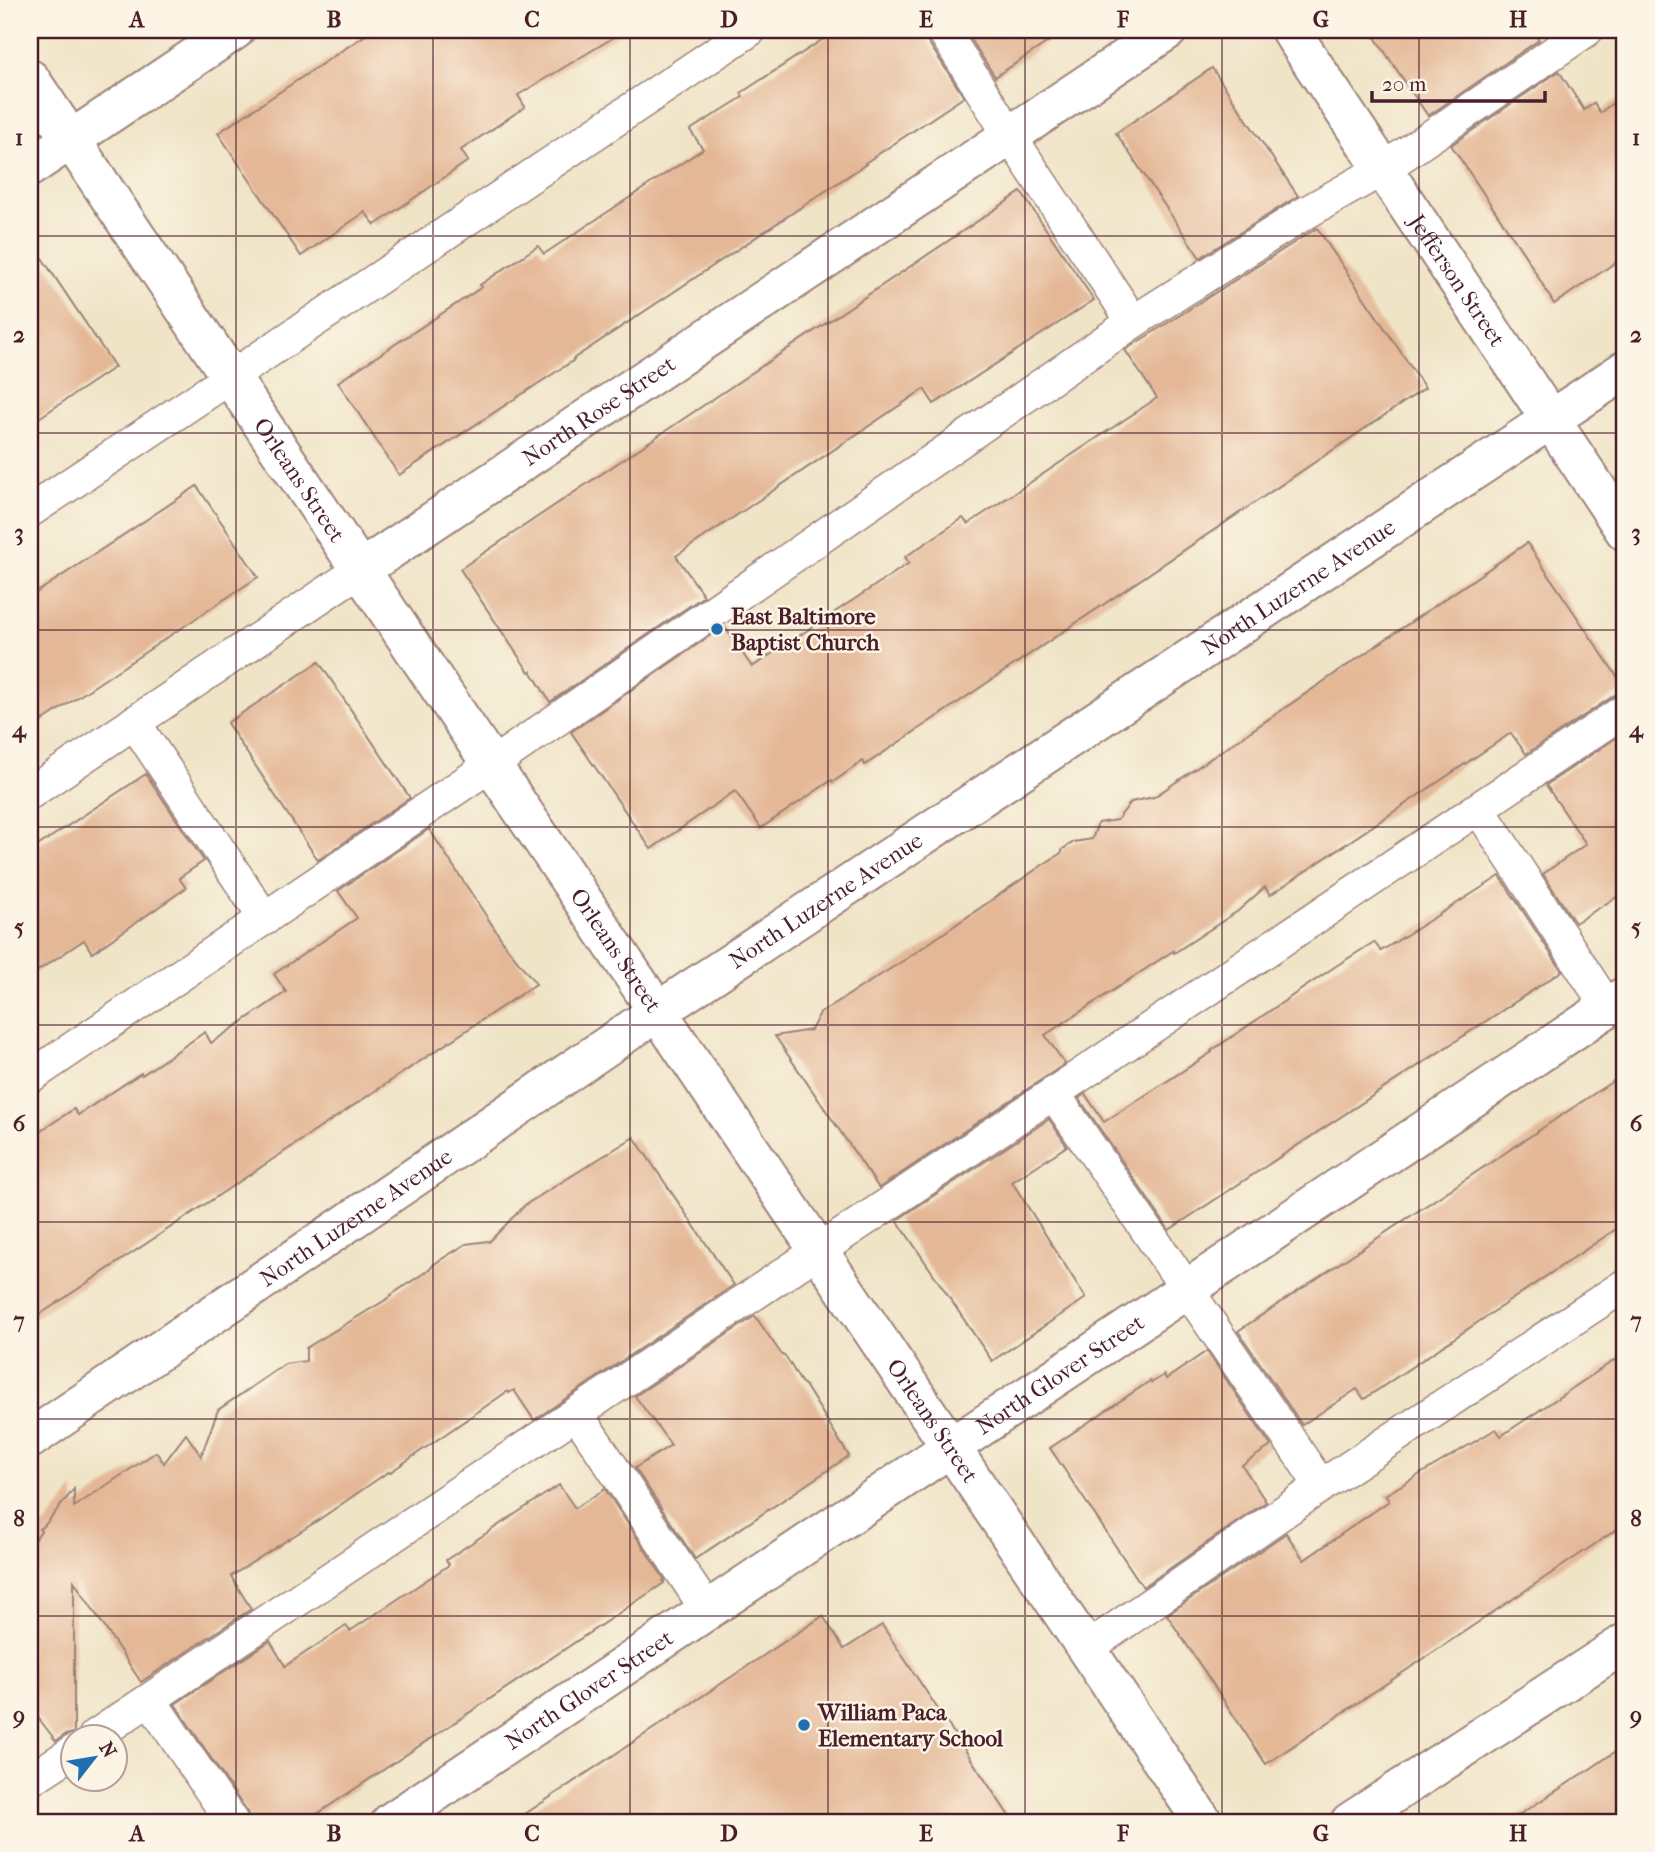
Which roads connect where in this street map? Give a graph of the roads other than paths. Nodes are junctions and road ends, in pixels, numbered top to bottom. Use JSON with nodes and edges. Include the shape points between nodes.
{"nodes":[{"id":1,"x":236,"y":30,"type":"edge"},
{"id":2,"x":750,"y":30,"type":"edge"},
{"id":3,"x":943,"y":30,"type":"edge"},
{"id":4,"x":1168,"y":30,"type":"edge"},
{"id":5,"x":1290,"y":30,"type":"edge"},
{"id":6,"x":1587,"y":30,"type":"edge"},
{"id":7,"x":30,"y":79,"type":"edge"},
{"id":8,"x":1010,"y":136,"type":"junction"},
{"id":9,"x":70,"y":140,"type":"junction"},
{"id":10,"x":30,"y":167,"type":"edge"},
{"id":11,"x":1383,"y":169,"type":"junction"},
{"id":12,"x":1133,"y":322,"type":"junction"},
{"id":13,"x":1625,"y":370,"type":"edge"},
{"id":14,"x":229,"y":377,"type":"junction"},
{"id":15,"x":1551,"y":420,"type":"junction"},
{"id":16,"x":30,"y":511,"type":"edge"},
{"id":17,"x":1625,"y":531,"type":"edge"},
{"id":18,"x":360,"y":570,"type":"junction"},
{"id":19,"x":1625,"y":710,"type":"edge"},
{"id":20,"x":134,"y":722,"type":"junction"},
{"id":21,"x":491,"y":765,"type":"junction"},
{"id":22,"x":30,"y":793,"type":"edge"},
{"id":23,"x":1479,"y":809,"type":"junction"},
{"id":24,"x":265,"y":919,"type":"junction"},
{"id":25,"x":1616,"y":1002,"type":"edge"},
{"id":26,"x":657,"y":1012,"type":"junction"},
{"id":27,"x":30,"y":1077,"type":"edge"},
{"id":28,"x":1054,"y":1094,"type":"junction"},
{"id":29,"x":818,"y":1252,"type":"junction"},
{"id":30,"x":1625,"y":1285,"type":"edge"},
{"id":31,"x":1186,"y":1290,"type":"junction"},
{"id":32,"x":577,"y":1414,"type":"junction"},
{"id":33,"x":30,"y":1439,"type":"edge"},
{"id":34,"x":950,"y":1447,"type":"junction"},
{"id":35,"x":1321,"y":1486,"type":"junction"},
{"id":36,"x":707,"y":1610,"type":"junction"},
{"id":37,"x":1625,"y":1643,"type":"edge"},
{"id":38,"x":1086,"y":1649,"type":"junction"},
{"id":39,"x":150,"y":1700,"type":"junction"},
{"id":40,"x":117,"y":1722,"type":"edge"},
{"id":41,"x":60,"y":1760,"type":"edge"},
{"id":42,"x":30,"y":1780,"type":"edge"},
{"id":43,"x":232,"y":1822,"type":"edge"},
{"id":44,"x":391,"y":1822,"type":"edge"},
{"id":45,"x":1203,"y":1822,"type":"edge"},
{"id":46,"x":1350,"y":1822,"type":"edge"}],
"edges":[{"from":1,"to":9,"type":"street"},
{"from":2,"to":14,"type":"lane"},
{"from":3,"to":8,"type":"lane"},
{"from":4,"to":8,"type":"street","name":"North Rose Street"},
{"from":5,"to":11,"type":"street","name":"Jefferson Street"},
{"from":6,"to":11,"type":"lane"},
{"from":7,"to":9,"type":"street","name":"Orleans Street"},
{"from":8,"to":12,"type":"lane"},
{"from":8,"to":18,"type":"street","name":"North Rose Street"},
{"from":9,"to":10,"type":"street"},
{"from":9,"to":14,"type":"street","name":"Orleans Street"},
{"from":11,"to":12,"type":"lane"},
{"from":11,"to":15,"type":"street","name":"Jefferson Street"},
{"from":12,"to":21,"type":"lane"},
{"from":13,"to":15,"type":"street","name":"North Luzerne Avenue"},
{"from":14,"to":16,"type":"lane"},
{"from":14,"to":18,"type":"street","name":"Orleans Street"},
{"from":15,"to":17,"type":"street","name":"Jefferson Street"},
{"from":15,"to":26,"type":"street","name":"North Luzerne Avenue"},
{"from":18,"to":20,"type":"lane","name":"North Rose Street"},
{"from":18,"to":21,"type":"street","name":"Orleans Street"},
{"from":19,"to":23,"type":"lane"},
{"from":20,"to":22,"type":"lane","name":"North Rose Street"},
{"from":20,"to":24,"type":"lane"},
{"from":21,"to":24,"type":"lane"},
{"from":21,"to":26,"type":"street","name":"Orleans Street"},
{"from":23,"to":25,"type":"lane"},
{"from":23,"to":28,"type":"lane"},
{"from":24,"to":27,"type":"lane"},
{"from":25,"to":31,"type":"street","name":"North Glover Street"},
{"from":26,"to":29,"type":"street","name":"Orleans Street"},
{"from":26,"to":33,"type":"street","name":"North Luzerne Avenue"},
{"from":28,"to":29,"type":"lane"},
{"from":28,"to":31,"type":"lane"},
{"from":29,"to":32,"type":"lane"},
{"from":29,"to":34,"type":"street","name":"Orleans Street"},
{"from":30,"to":35,"type":"lane"},
{"from":31,"to":34,"type":"street","name":"North Glover Street"},
{"from":31,"to":35,"type":"lane"},
{"from":32,"to":36,"type":"lane"},
{"from":32,"to":39,"type":"lane"},
{"from":34,"to":36,"type":"street","name":"North Glover Street"},
{"from":34,"to":38,"type":"street","name":"Orleans Street"},
{"from":35,"to":38,"type":"lane"},
{"from":36,"to":44,"type":"street","name":"North Glover Street"},
{"from":37,"to":46,"type":"street"},
{"from":38,"to":45,"type":"street","name":"Orleans Street"},
{"from":39,"to":40,"type":"lane"},
{"from":39,"to":43,"type":"lane"},
{"from":41,"to":42,"type":"lane"}]}
